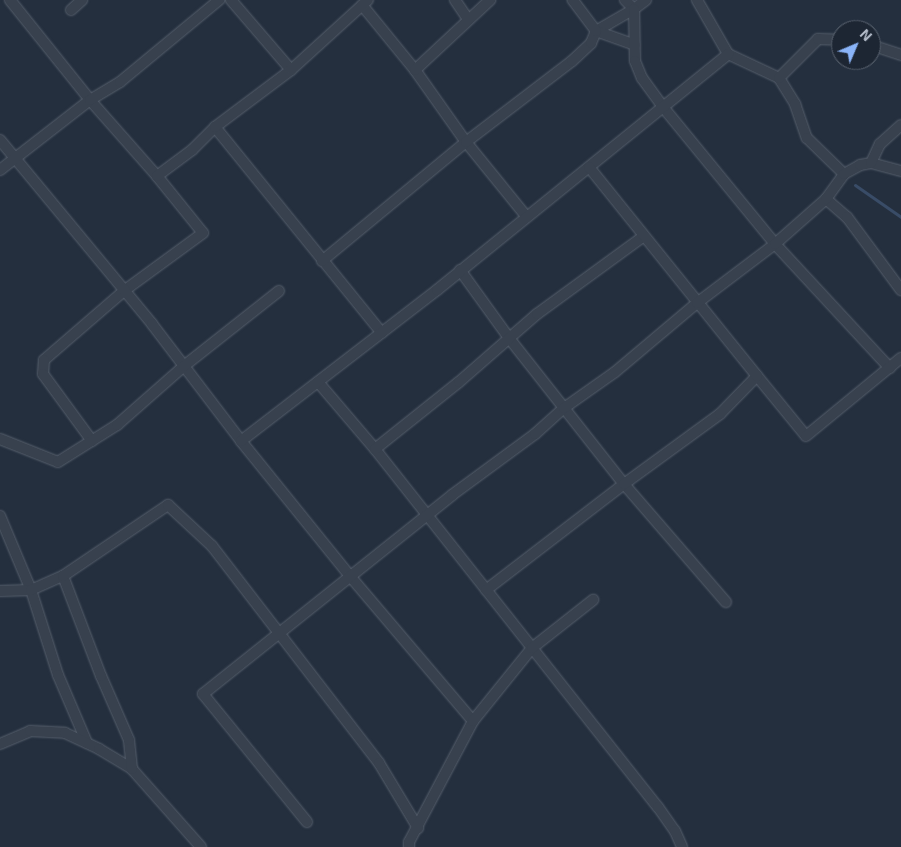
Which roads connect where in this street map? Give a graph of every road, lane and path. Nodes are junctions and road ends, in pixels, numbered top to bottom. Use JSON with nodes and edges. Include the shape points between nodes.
{"nodes":[{"id":1,"x":10,"y":0,"type":"edge"},
{"id":2,"x":82,"y":0,"type":"edge"},
{"id":3,"x":219,"y":0,"type":"edge"},
{"id":4,"x":231,"y":0,"type":"edge"},
{"id":5,"x":455,"y":0,"type":"edge"},
{"id":6,"x":490,"y":0,"type":"edge"},
{"id":7,"x":573,"y":0,"type":"edge"},
{"id":8,"x":625,"y":0,"type":"edge"},
{"id":9,"x":646,"y":0,"type":"edge"},
{"id":10,"x":696,"y":0,"type":"edge"},
{"id":11,"x":365,"y":2,"type":"edge"},
{"id":12,"x":634,"y":9,"type":"junction"},
{"id":13,"x":71,"y":10,"type":"dead end"},
{"id":14,"x":468,"y":20,"type":"junction"},
{"id":15,"x":596,"y":31,"type":"junction"},
{"id":16,"x":831,"y":40,"type":"edge"},
{"id":17,"x":635,"y":45,"type":"junction"},
{"id":18,"x":881,"y":49,"type":"edge"},
{"id":19,"x":728,"y":54,"type":"junction"},
{"id":20,"x":901,"y":56,"type":"edge"},
{"id":21,"x":291,"y":70,"type":"junction"},
{"id":22,"x":415,"y":70,"type":"junction"},
{"id":23,"x":779,"y":78,"type":"junction"},
{"id":24,"x":90,"y":100,"type":"junction"},
{"id":25,"x":663,"y":108,"type":"junction"},
{"id":26,"x":901,"y":125,"type":"edge"},
{"id":27,"x":215,"y":127,"type":"junction"},
{"id":28,"x":0,"y":140,"type":"edge"},
{"id":29,"x":466,"y":142,"type":"junction"},
{"id":30,"x":14,"y":158,"type":"junction"},
{"id":31,"x":871,"y":163,"type":"junction"},
{"id":32,"x":589,"y":167,"type":"junction"},
{"id":33,"x":0,"y":170,"type":"edge"},
{"id":34,"x":901,"y":171,"type":"edge"},
{"id":35,"x":844,"y":174,"type":"junction"},
{"id":36,"x":157,"y":176,"type":"junction"},
{"id":37,"x":826,"y":199,"type":"junction"},
{"id":38,"x":526,"y":216,"type":"junction"},
{"id":39,"x":644,"y":236,"type":"junction"},
{"id":40,"x":775,"y":244,"type":"junction"},
{"id":41,"x":322,"y":261,"type":"junction"},
{"id":42,"x":460,"y":270,"type":"junction"},
{"id":43,"x":125,"y":290,"type":"junction"},
{"id":44,"x":901,"y":290,"type":"edge"},
{"id":45,"x":278,"y":291,"type":"dead end"},
{"id":46,"x":697,"y":303,"type":"junction"},
{"id":47,"x":382,"y":333,"type":"junction"},
{"id":48,"x":509,"y":338,"type":"junction"},
{"id":49,"x":901,"y":358,"type":"edge"},
{"id":50,"x":184,"y":366,"type":"junction"},
{"id":51,"x":890,"y":368,"type":"junction"},
{"id":52,"x":757,"y":376,"type":"junction"},
{"id":53,"x":318,"y":382,"type":"junction"},
{"id":54,"x":564,"y":408,"type":"junction"},
{"id":55,"x":0,"y":439,"type":"edge"},
{"id":56,"x":92,"y":441,"type":"junction"},
{"id":57,"x":240,"y":442,"type":"junction"},
{"id":58,"x":375,"y":449,"type":"junction"},
{"id":59,"x":624,"y":484,"type":"junction"},
{"id":60,"x":0,"y":516,"type":"edge"},
{"id":61,"x":427,"y":516,"type":"junction"},
{"id":62,"x":63,"y":576,"type":"junction"},
{"id":63,"x":350,"y":576,"type":"junction"},
{"id":64,"x":0,"y":590,"type":"edge"},
{"id":65,"x":31,"y":590,"type":"junction"},
{"id":66,"x":486,"y":590,"type":"junction"},
{"id":67,"x":593,"y":600,"type":"dead end"},
{"id":68,"x":726,"y":602,"type":"dead end"},
{"id":69,"x":279,"y":634,"type":"junction"},
{"id":70,"x":532,"y":648,"type":"junction"},
{"id":71,"x":473,"y":721,"type":"junction"},
{"id":72,"x":87,"y":743,"type":"junction"},
{"id":73,"x":0,"y":744,"type":"edge"},
{"id":74,"x":132,"y":768,"type":"junction"},
{"id":75,"x":307,"y":822,"type":"dead end"},
{"id":76,"x":418,"y":828,"type":"junction"},
{"id":77,"x":201,"y":847,"type":"edge"},
{"id":78,"x":409,"y":847,"type":"edge"},
{"id":79,"x":682,"y":847,"type":"edge"}],
"edges":[{"from":1,"to":24,"type":"street"},
{"from":2,"to":13,"type":"street"},
{"from":3,"to":24,"type":"street","via":[[120,82]]},
{"from":4,"to":21,"type":"street"},
{"from":5,"to":14,"type":"street"},
{"from":6,"to":14,"type":"street"},
{"from":7,"to":15,"type":"street"},
{"from":8,"to":12,"type":"street"},
{"from":9,"to":12,"type":"street"},
{"from":10,"to":19,"type":"street"},
{"from":11,"to":21,"type":"street"},
{"from":11,"to":22,"type":"street"},
{"from":12,"to":15,"type":"street"},
{"from":12,"to":17,"type":"street"},
{"from":14,"to":22,"type":"street"},
{"from":15,"to":17,"type":"street"},
{"from":15,"to":29,"type":"street","via":[[591,44],[572,61]]},
{"from":16,"to":23,"type":"street","via":[[818,39]]},
{"from":17,"to":25,"type":"street","via":[[635,61],[642,78]]},
{"from":18,"to":20,"type":"street"},
{"from":19,"to":23,"type":"street"},
{"from":19,"to":25,"type":"street"},
{"from":21,"to":27,"type":"street"},
{"from":22,"to":29,"type":"street"},
{"from":23,"to":35,"type":"street","via":[[795,104],[807,138]]},
{"from":24,"to":30,"type":"street"},
{"from":24,"to":36,"type":"street"},
{"from":25,"to":32,"type":"street"},
{"from":25,"to":40,"type":"street"},
{"from":26,"to":31,"type":"street","via":[[880,144]]},
{"from":27,"to":36,"type":"street","via":[[192,150]]},
{"from":27,"to":41,"type":"street"},
{"from":28,"to":30,"type":"street"},
{"from":29,"to":38,"type":"street"},
{"from":29,"to":41,"type":"street"},
{"from":30,"to":33,"type":"street"},
{"from":30,"to":43,"type":"street"},
{"from":31,"to":34,"type":"street"},
{"from":31,"to":35,"type":"street"},
{"from":32,"to":38,"type":"street"},
{"from":32,"to":39,"type":"street"},
{"from":35,"to":37,"type":"street"},
{"from":36,"to":43,"type":"street","via":[[203,233]]},
{"from":37,"to":40,"type":"street"},
{"from":37,"to":44,"type":"street","via":[[847,217]]},
{"from":38,"to":42,"type":"street"},
{"from":39,"to":46,"type":"street"},
{"from":39,"to":48,"type":"street"},
{"from":40,"to":46,"type":"street"},
{"from":40,"to":51,"type":"street"},
{"from":41,"to":47,"type":"street"},
{"from":42,"to":47,"type":"street"},
{"from":42,"to":48,"type":"street"},
{"from":43,"to":50,"type":"street"},
{"from":43,"to":56,"type":"street","via":[[44,360],[43,374]]},
{"from":45,"to":50,"type":"street"},
{"from":46,"to":52,"type":"street"},
{"from":46,"to":54,"type":"street","via":[[615,372]]},
{"from":47,"to":53,"type":"street"},
{"from":48,"to":54,"type":"street"},
{"from":48,"to":58,"type":"street"},
{"from":49,"to":51,"type":"street"},
{"from":50,"to":56,"type":"street","via":[[118,425]]},
{"from":50,"to":57,"type":"street"},
{"from":51,"to":52,"type":"street","via":[[806,436]]},
{"from":52,"to":59,"type":"street","via":[[720,414]]},
{"from":53,"to":57,"type":"street"},
{"from":53,"to":58,"type":"street"},
{"from":54,"to":59,"type":"street"},
{"from":54,"to":61,"type":"street","via":[[536,434],[452,494]]},
{"from":55,"to":56,"type":"street","via":[[58,462]]},
{"from":57,"to":63,"type":"street"},
{"from":58,"to":61,"type":"street"},
{"from":59,"to":66,"type":"street"},
{"from":59,"to":68,"type":"street"},
{"from":60,"to":65,"type":"street"},
{"from":61,"to":63,"type":"street"},
{"from":61,"to":66,"type":"street"},
{"from":62,"to":65,"type":"street"},
{"from":62,"to":69,"type":"street","via":[[168,505],[212,546]]},
{"from":62,"to":74,"type":"street","via":[[129,740]]},
{"from":63,"to":69,"type":"street"},
{"from":63,"to":71,"type":"street"},
{"from":64,"to":65,"type":"street"},
{"from":65,"to":72,"type":"street","via":[[58,675]]},
{"from":66,"to":70,"type":"street"},
{"from":67,"to":70,"type":"street"},
{"from":69,"to":75,"type":"street","via":[[203,694]]},
{"from":69,"to":76,"type":"street","via":[[379,763]]},
{"from":70,"to":71,"type":"street"},
{"from":70,"to":79,"type":"street","via":[[658,807]]},
{"from":71,"to":76,"type":"street"},
{"from":72,"to":73,"type":"street","via":[[65,733],[30,730]]},
{"from":72,"to":74,"type":"street"},
{"from":74,"to":77,"type":"street"},
{"from":76,"to":78,"type":"street"}]}
